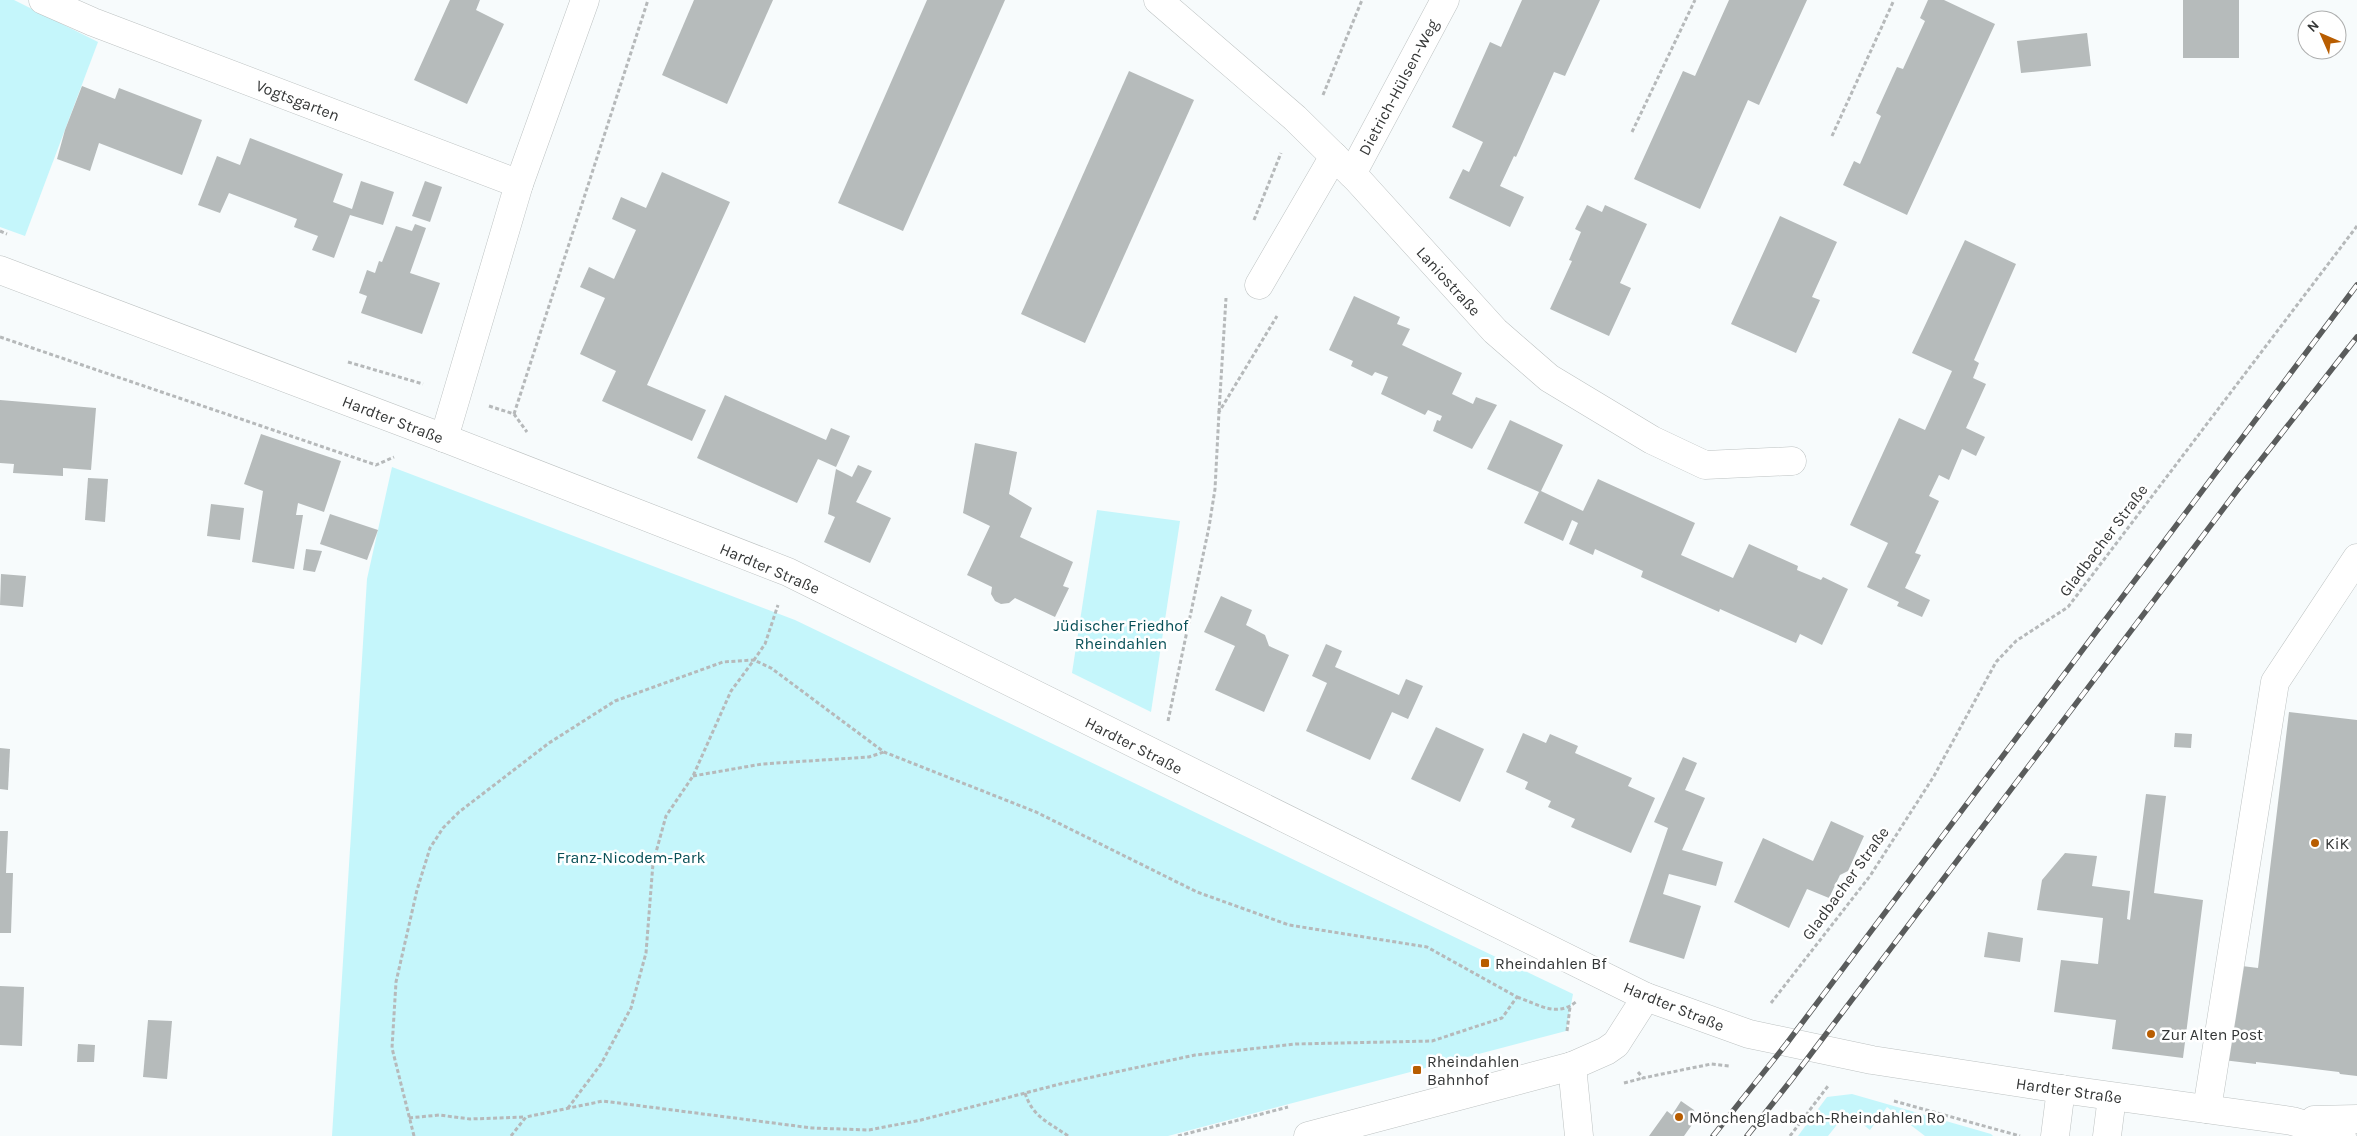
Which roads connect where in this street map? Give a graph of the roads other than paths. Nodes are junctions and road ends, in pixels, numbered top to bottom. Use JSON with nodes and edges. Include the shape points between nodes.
{"nodes":[{"id":1,"x":43,"y":0,"type":"edge"},
{"id":2,"x":585,"y":0,"type":"edge"},
{"id":3,"x":1158,"y":0,"type":"edge"},
{"id":4,"x":1445,"y":0,"type":"edge"},
{"id":5,"x":76,"y":7,"type":"edge"},
{"id":6,"x":1343,"y":165,"type":"junction"},
{"id":7,"x":519,"y":184,"type":"junction"},
{"id":8,"x":0,"y":270,"type":"edge"},
{"id":9,"x":1259,"y":285,"type":"dead end"},
{"id":10,"x":444,"y":438,"type":"junction"},
{"id":11,"x":1792,"y":461,"type":"dead end"},
{"id":12,"x":2357,"y":558,"type":"edge"},
{"id":13,"x":1646,"y":998,"type":"junction"},
{"id":14,"x":1572,"y":1066,"type":"junction"},
{"id":15,"x":2061,"y":1089,"type":"junction"},
{"id":16,"x":2112,"y":1097,"type":"junction"},
{"id":17,"x":2207,"y":1108,"type":"junction"},
{"id":18,"x":2357,"y":1119,"type":"edge"},
{"id":19,"x":2292,"y":1121,"type":"junction"},
{"id":20,"x":1308,"y":1136,"type":"edge"},
{"id":21,"x":1579,"y":1136,"type":"edge"},
{"id":22,"x":2055,"y":1136,"type":"edge"},
{"id":23,"x":2107,"y":1136,"type":"edge"},
{"id":24,"x":2342,"y":1136,"type":"edge"}],
"edges":[{"from":1,"to":5,"type":"street","name":"Vogtsgarten"},
{"from":2,"to":7,"type":"street"},
{"from":3,"to":6,"type":"street","name":"Laniostraße","via":[[1308,130]]},
{"from":4,"to":6,"type":"street","name":"Dietrich-Hülsen-Weg"},
{"from":5,"to":7,"type":"street","name":"Vogtsgarten"},
{"from":6,"to":9,"type":"street","name":"Dietrich-Hülsen-Weg"},
{"from":6,"to":11,"type":"street","name":"Laniostraße","via":[[1495,331],[1549,378],[1652,440],[1706,465]]},
{"from":7,"to":10,"type":"street"},
{"from":8,"to":10,"type":"street","name":"Hardter Straße"},
{"from":10,"to":13,"type":"street","name":"Hardter Straße","via":[[788,572]]},
{"from":12,"to":17,"type":"street","via":[[2275,682]]},
{"from":13,"to":14,"type":"street","via":[[1616,1044]]},
{"from":13,"to":15,"type":"street","name":"Hardter Straße","via":[[1749,1034],[1872,1060]]},
{"from":14,"to":20,"type":"street"},
{"from":14,"to":21,"type":"street"},
{"from":15,"to":16,"type":"street","name":"Hardter Straße"},
{"from":15,"to":22,"type":"street"},
{"from":16,"to":17,"type":"street","name":"Hardter Straße"},
{"from":16,"to":23,"type":"street"},
{"from":17,"to":19,"type":"street","name":"Hardter Straße"},
{"from":18,"to":19,"type":"street","name":"Hardter Straße"},
{"from":19,"to":24,"type":"street","name":"Hardter Straße"}]}
